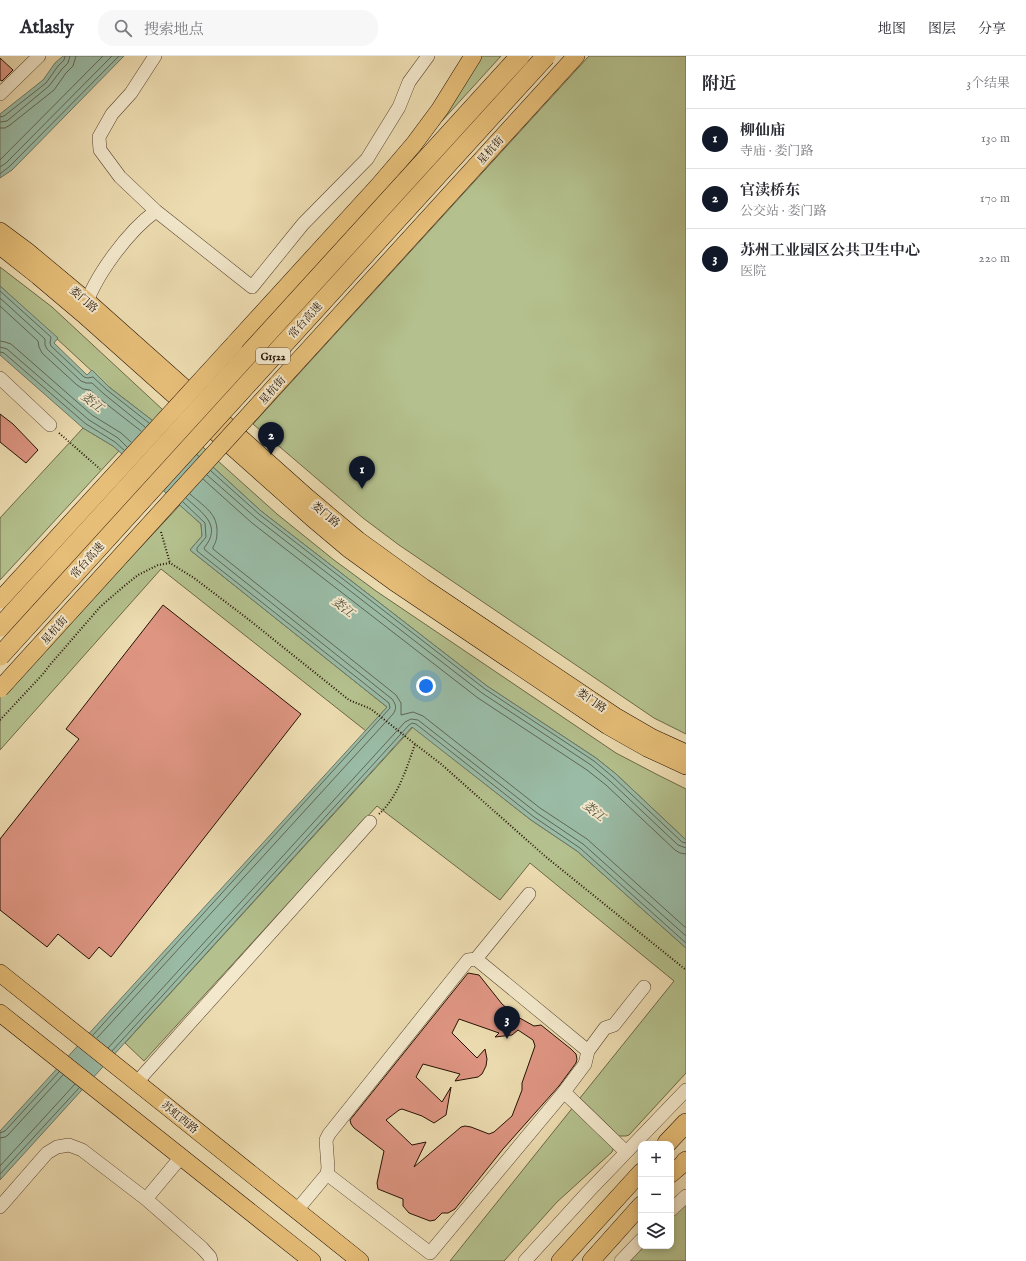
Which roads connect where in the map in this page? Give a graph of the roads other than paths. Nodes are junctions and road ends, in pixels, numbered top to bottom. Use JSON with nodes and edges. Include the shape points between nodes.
{"nodes":[{"id":1,"x":39,"y":56,"type":"edge"},
{"id":2,"x":155,"y":56,"type":"edge"},
{"id":3,"x":428,"y":56,"type":"edge"},
{"id":4,"x":473,"y":56,"type":"edge"},
{"id":5,"x":520,"y":56,"type":"edge"},
{"id":6,"x":546,"y":56,"type":"edge"},
{"id":7,"x":576,"y":56,"type":"edge"},
{"id":8,"x":0,"y":94,"type":"edge"},
{"id":9,"x":156,"y":211,"type":"junction"},
{"id":10,"x":0,"y":231,"type":"edge"},
{"id":11,"x":0,"y":246,"type":"edge"},
{"id":12,"x":85,"y":307,"type":"junction"},
{"id":13,"x":0,"y":378,"type":"edge"},
{"id":14,"x":50,"y":425,"type":"dead end"},
{"id":15,"x":0,"y":600,"type":"edge"},
{"id":16,"x":0,"y":627,"type":"edge"},
{"id":17,"x":0,"y":656,"type":"edge"},
{"id":18,"x":0,"y":689,"type":"edge"},
{"id":19,"x":686,"y":753,"type":"edge"},
{"id":20,"x":686,"y":766,"type":"edge"},
{"id":21,"x":370,"y":822,"type":"road end"},
{"id":22,"x":529,"y":894,"type":"dead end"},
{"id":23,"x":476,"y":959,"type":"junction"},
{"id":24,"x":0,"y":972,"type":"edge"},
{"id":25,"x":644,"y":987,"type":"dead end"},
{"id":26,"x":0,"y":1014,"type":"edge"},
{"id":27,"x":588,"y":1051,"type":"junction"},
{"id":28,"x":137,"y":1082,"type":"junction"},
{"id":29,"x":686,"y":1090,"type":"edge"},
{"id":30,"x":564,"y":1092,"type":"junction"},
{"id":31,"x":686,"y":1123,"type":"edge"},
{"id":32,"x":670,"y":1141,"type":"edge"},
{"id":33,"x":626,"y":1152,"type":"junction"},
{"id":34,"x":181,"y":1157,"type":"junction"},
{"id":35,"x":327,"y":1174,"type":"junction"},
{"id":36,"x":638,"y":1175,"type":"edge"},
{"id":37,"x":686,"y":1196,"type":"edge"},
{"id":38,"x":146,"y":1200,"type":"junction"},
{"id":39,"x":0,"y":1207,"type":"edge"},
{"id":40,"x":674,"y":1207,"type":"edge"},
{"id":41,"x":638,"y":1208,"type":"edge"},
{"id":42,"x":297,"y":1210,"type":"junction"},
{"id":43,"x":638,"y":1243,"type":"edge"},
{"id":44,"x":211,"y":1261,"type":"edge"},
{"id":45,"x":312,"y":1261,"type":"edge"},
{"id":46,"x":360,"y":1261,"type":"edge"},
{"id":47,"x":525,"y":1261,"type":"edge"},
{"id":48,"x":560,"y":1261,"type":"edge"},
{"id":49,"x":591,"y":1261,"type":"edge"},
{"id":50,"x":621,"y":1261,"type":"edge"}],
"edges":[{"from":1,"to":8,"type":"street"},
{"from":2,"to":9,"type":"street","via":[[132,93],[112,114],[99,137],[100,150],[120,177]]},
{"from":3,"to":9,"type":"street","via":[[409,82],[399,107],[367,158],[303,224],[252,287]]},
{"from":4,"to":15,"type":"main road","bridge":true,"via":[[440,110],[380,185]]},
{"from":5,"to":16,"type":"highway","name":"常台高速","number":"G1522","bridge":true},
{"from":6,"to":17,"type":"highway","name":"常台高速","number":"G1522","bridge":true},
{"from":7,"to":18,"type":"main road","name":"星杭街","bridge":true},
{"from":9,"to":12,"type":"street","via":[[109,260]]},
{"from":10,"to":12,"type":"main road","name":"娄门路","via":[[46,266]]},
{"from":11,"to":12,"type":"main road","name":"娄门路","via":[[38,276]]},
{"from":12,"to":19,"type":"main road","name":"娄门路","via":[[358,540],[418,584],[615,716]]},
{"from":12,"to":20,"type":"main road","name":"娄门路","via":[[350,550],[620,734]]},
{"from":13,"to":14,"type":"street"},
{"from":21,"to":28,"type":"street"},
{"from":22,"to":23,"type":"street"},
{"from":23,"to":27,"type":"street"},
{"from":23,"to":35,"type":"street","via":[[468,960],[329,1134],[326,1140]]},
{"from":24,"to":28,"type":"main road","name":"苏虹西路"},
{"from":25,"to":27,"type":"street","via":[[614,1025],[605,1028]]},
{"from":26,"to":34,"type":"main road"},
{"from":27,"to":30,"type":"street","via":[[585,1064]]},
{"from":28,"to":42,"type":"main road","name":"苏虹西路"},
{"from":29,"to":33,"type":"street"},
{"from":30,"to":33,"type":"street"},
{"from":30,"to":35,"type":"street","via":[[430,1253]]},
{"from":31,"to":32,"type":"highway"},
{"from":33,"to":47,"type":"street"},
{"from":34,"to":38,"type":"street"},
{"from":34,"to":45,"type":"main road"},
{"from":35,"to":42,"type":"street"},
{"from":36,"to":48,"type":"main road"},
{"from":37,"to":40,"type":"street"},
{"from":38,"to":39,"type":"street","via":[[82,1150],[69,1145],[58,1147],[47,1154]]},
{"from":38,"to":44,"type":"street","via":[[202,1248]]},
{"from":41,"to":49,"type":"main road"},
{"from":42,"to":46,"type":"main road","name":"苏虹西路"},
{"from":43,"to":50,"type":"street"}]}
